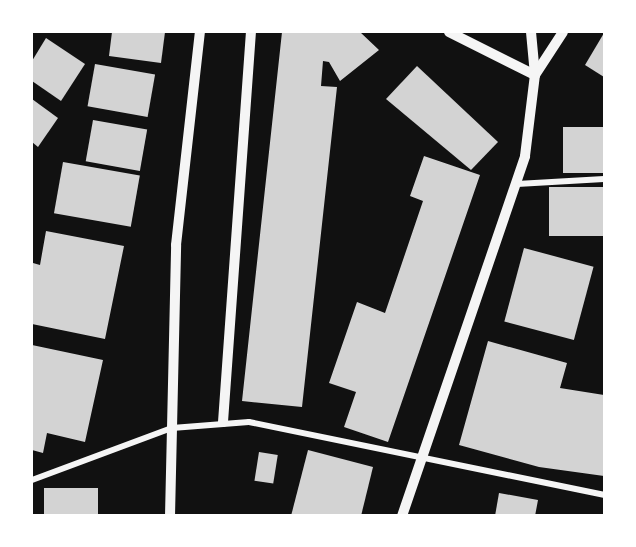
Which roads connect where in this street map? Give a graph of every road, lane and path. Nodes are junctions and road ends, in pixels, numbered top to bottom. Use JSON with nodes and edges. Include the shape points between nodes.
{"nodes":[{"id":1,"x":200,"y":32,"type":"edge"},
{"id":2,"x":251,"y":32,"type":"edge"},
{"id":3,"x":449,"y":32,"type":"edge"},
{"id":4,"x":531,"y":32,"type":"edge"},
{"id":5,"x":563,"y":32,"type":"edge"},
{"id":6,"x":535,"y":75,"type":"junction"},
{"id":7,"x":604,"y":179,"type":"edge"},
{"id":8,"x":517,"y":184,"type":"junction"},
{"id":9,"x":223,"y":422,"type":"junction"},
{"id":10,"x":172,"y":428,"type":"junction"},
{"id":11,"x":417,"y":460,"type":"junction"},
{"id":12,"x":32,"y":480,"type":"edge"},
{"id":13,"x":604,"y":495,"type":"edge"},
{"id":14,"x":170,"y":516,"type":"edge"},
{"id":15,"x":402,"y":516,"type":"edge"}],
"edges":[{"from":1,"to":10,"type":"street","via":[[176,245]]},
{"from":2,"to":9,"type":"street"},
{"from":3,"to":6,"type":"street"},
{"from":4,"to":6,"type":"street"},
{"from":5,"to":6,"type":"street"},
{"from":6,"to":8,"type":"street","via":[[532,119]]},
{"from":7,"to":8,"type":"street"},
{"from":8,"to":11,"type":"street"},
{"from":9,"to":10,"type":"street"},
{"from":9,"to":11,"type":"street","via":[[280,426]]},
{"from":10,"to":12,"type":"street"},
{"from":10,"to":14,"type":"street"},
{"from":11,"to":13,"type":"street"},
{"from":11,"to":15,"type":"street"}]}
